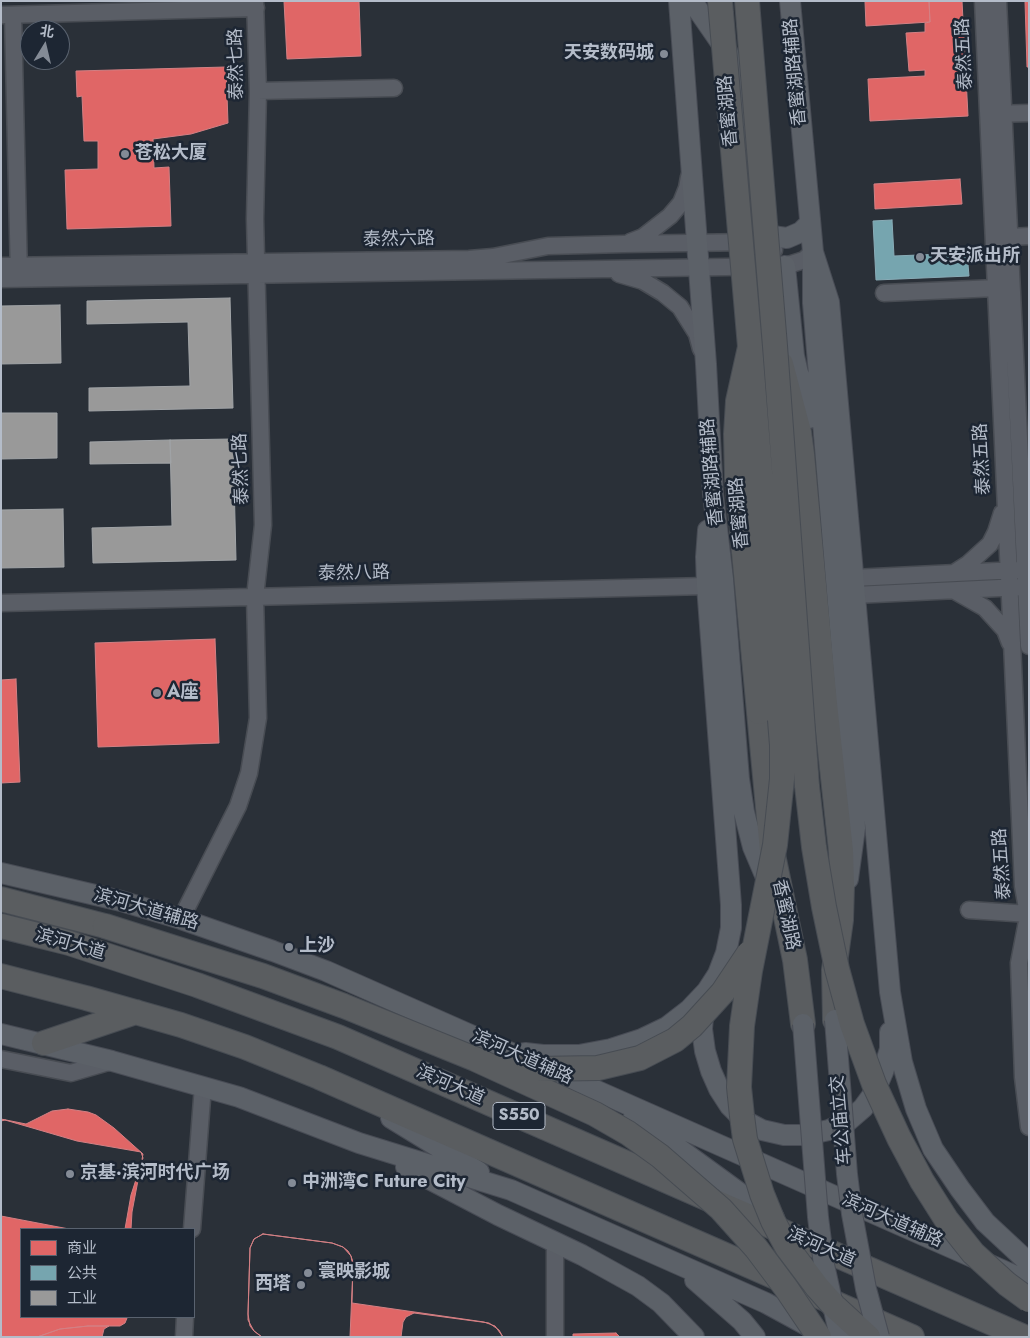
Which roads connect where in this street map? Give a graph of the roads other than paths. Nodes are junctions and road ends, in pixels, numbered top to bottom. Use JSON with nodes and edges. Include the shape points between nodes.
{"nodes":[{"id":1,"x":679,"y":1,"type":"edge"},
{"id":2,"x":692,"y":1,"type":"edge"},
{"id":3,"x":720,"y":1,"type":"edge"},
{"id":4,"x":747,"y":1,"type":"edge"},
{"id":5,"x":790,"y":1,"type":"edge"},
{"id":6,"x":983,"y":1,"type":"edge"},
{"id":7,"x":998,"y":1,"type":"edge"},
{"id":8,"x":255,"y":5,"type":"edge"},
{"id":9,"x":7,"y":15,"type":"edge"},
{"id":10,"x":394,"y":88,"type":"dead end"},
{"id":11,"x":258,"y":91,"type":"junction"},
{"id":12,"x":1029,"y":113,"type":"edge"},
{"id":13,"x":996,"y":114,"type":"junction"},
{"id":14,"x":9,"y":130,"type":"edge"},
{"id":15,"x":691,"y":167,"type":"junction"},
{"id":16,"x":810,"y":223,"type":"junction"},
{"id":17,"x":1029,"y":236,"type":"edge"},
{"id":18,"x":1009,"y":237,"type":"junction"},
{"id":19,"x":697,"y":243,"type":"junction"},
{"id":20,"x":624,"y":244,"type":"junction"},
{"id":21,"x":812,"y":252,"type":"junction"},
{"id":22,"x":1,"y":266,"type":"edge"},
{"id":23,"x":786,"y":266,"type":"junction"},
{"id":24,"x":699,"y":268,"type":"junction"},
{"id":25,"x":256,"y":269,"type":"junction"},
{"id":26,"x":594,"y":270,"type":"junction"},
{"id":27,"x":19,"y":272,"type":"junction"},
{"id":28,"x":1,"y":279,"type":"edge"},
{"id":29,"x":996,"y":288,"type":"junction"},
{"id":30,"x":884,"y":293,"type":"dead end"},
{"id":31,"x":775,"y":346,"type":"junction"},
{"id":32,"x":750,"y":347,"type":"junction"},
{"id":33,"x":706,"y":364,"type":"junction"},
{"id":34,"x":1022,"y":376,"type":"edge"},
{"id":35,"x":828,"y":484,"type":"junction"},
{"id":36,"x":713,"y":494,"type":"junction"},
{"id":37,"x":1005,"y":499,"type":"junction"},
{"id":38,"x":1025,"y":499,"type":"edge"},
{"id":39,"x":1025,"y":570,"type":"junction"},
{"id":40,"x":1008,"y":571,"type":"junction"},
{"id":41,"x":954,"y":573,"type":"junction"},
{"id":42,"x":707,"y":586,"type":"junction"},
{"id":43,"x":854,"y":586,"type":"junction"},
{"id":44,"x":1026,"y":586,"type":"junction"},
{"id":45,"x":1009,"y":587,"type":"junction"},
{"id":46,"x":953,"y":590,"type":"junction"},
{"id":47,"x":256,"y":597,"type":"junction"},
{"id":48,"x":1,"y":603,"type":"edge"},
{"id":49,"x":1028,"y":636,"type":"edge"},
{"id":50,"x":1012,"y":646,"type":"junction"},
{"id":51,"x":1029,"y":646,"type":"edge"},
{"id":52,"x":1,"y":873,"type":"edge"},
{"id":53,"x":1,"y":898,"type":"edge"},
{"id":54,"x":969,"y":910,"type":"dead end"},
{"id":55,"x":1028,"y":913,"type":"edge"},
{"id":56,"x":181,"y":919,"type":"junction"},
{"id":57,"x":841,"y":920,"type":"junction"},
{"id":58,"x":1,"y":926,"type":"edge"},
{"id":59,"x":790,"y":934,"type":"junction"},
{"id":60,"x":757,"y":935,"type":"junction"},
{"id":61,"x":1,"y":976,"type":"edge"},
{"id":62,"x":707,"y":991,"type":"junction"},
{"id":63,"x":890,"y":992,"type":"junction"},
{"id":64,"x":136,"y":1012,"type":"junction"},
{"id":65,"x":834,"y":1020,"type":"joint"},
{"id":66,"x":804,"y":1024,"type":"joint"},
{"id":67,"x":1,"y":1034,"type":"edge"},
{"id":68,"x":44,"y":1043,"type":"junction"},
{"id":69,"x":505,"y":1050,"type":"junction"},
{"id":70,"x":1,"y":1059,"type":"edge"},
{"id":71,"x":476,"y":1059,"type":"junction"},
{"id":72,"x":112,"y":1060,"type":"junction"},
{"id":73,"x":319,"y":1077,"type":"junction"},
{"id":74,"x":1026,"y":1077,"type":"edge"},
{"id":75,"x":202,"y":1086,"type":"junction"},
{"id":76,"x":602,"y":1093,"type":"junction"},
{"id":77,"x":1029,"y":1127,"type":"edge"},
{"id":78,"x":359,"y":1143,"type":"junction"},
{"id":79,"x":511,"y":1190,"type":"junction"},
{"id":80,"x":523,"y":1227,"type":"junction"},
{"id":81,"x":192,"y":1228,"type":"edge"},
{"id":82,"x":610,"y":1235,"type":"junction"},
{"id":83,"x":555,"y":1242,"type":"junction"},
{"id":84,"x":808,"y":1242,"type":"junction"},
{"id":85,"x":1029,"y":1263,"type":"edge"},
{"id":86,"x":674,"y":1264,"type":"junction"},
{"id":87,"x":1029,"y":1282,"type":"edge"},
{"id":88,"x":1029,"y":1300,"type":"edge"},
{"id":89,"x":186,"y":1318,"type":"edge"},
{"id":90,"x":184,"y":1337,"type":"edge"},
{"id":91,"x":555,"y":1337,"type":"edge"},
{"id":92,"x":694,"y":1337,"type":"edge"},
{"id":93,"x":755,"y":1337,"type":"edge"},
{"id":94,"x":819,"y":1337,"type":"edge"},
{"id":95,"x":825,"y":1337,"type":"edge"},
{"id":96,"x":840,"y":1337,"type":"edge"},
{"id":97,"x":868,"y":1337,"type":"edge"},
{"id":98,"x":879,"y":1337,"type":"edge"},
{"id":99,"x":912,"y":1337,"type":"edge"},
{"id":100,"x":1024,"y":1337,"type":"edge"}],
"edges":[{"from":1,"to":15,"type":"main road","name":"香蜜湖路辅路"},
{"from":2,"to":16,"type":"main road","via":[[728,53],[737,75],[744,109],[753,216],[757,226],[772,236],[787,238],[801,232]]},
{"from":3,"to":32,"type":"highway","name":"香蜜湖路","bridge":true},
{"from":4,"to":31,"type":"highway","name":"香蜜湖路","bridge":true},
{"from":5,"to":16,"type":"main road","name":"香蜜湖路辅路"},
{"from":6,"to":13,"type":"street","name":"泰然五路"},
{"from":7,"to":13,"type":"street","name":"泰然五路"},
{"from":8,"to":9,"type":"street"},
{"from":8,"to":11,"type":"street","name":"泰然七路"},
{"from":9,"to":14,"type":"street"},
{"from":10,"to":11,"type":"street"},
{"from":11,"to":25,"type":"street","name":"泰然七路"},
{"from":12,"to":13,"type":"street"},
{"from":13,"to":18,"type":"street","name":"泰然五路"},
{"from":13,"to":29,"type":"street","name":"泰然五路"},
{"from":14,"to":27,"type":"street"},
{"from":15,"to":19,"type":"main road","name":"香蜜湖路辅路"},
{"from":15,"to":20,"type":"street","via":[[681,203],[670,216],[642,237]]},
{"from":16,"to":21,"type":"main road","name":"香蜜湖路辅路"},
{"from":17,"to":18,"type":"street"},
{"from":18,"to":34,"type":"street","name":"泰然五路"},
{"from":19,"to":20,"type":"street","name":"泰然六路"},
{"from":19,"to":23,"type":"street","name":"泰然六路","via":[[758,243],[773,249]]},
{"from":19,"to":24,"type":"main road","name":"香蜜湖路辅路"},
{"from":20,"to":25,"type":"street","name":"泰然六路","via":[[548,246],[480,258]]},
{"from":21,"to":23,"type":"street","name":"泰然六路","via":[[804,260]]},
{"from":21,"to":35,"type":"main road","name":"香蜜湖路辅路","via":[[813,303]]},
{"from":21,"to":43,"type":"main road","via":[[829,302]]},
{"from":22,"to":27,"type":"street","name":"泰然六路"},
{"from":23,"to":24,"type":"street","name":"泰然六路"},
{"from":23,"to":35,"type":"main road","via":[[794,356],[807,393],[811,434]]},
{"from":24,"to":26,"type":"street","name":"泰然六路"},
{"from":24,"to":33,"type":"main road","name":"香蜜湖路辅路"},
{"from":25,"to":26,"type":"street","name":"泰然六路"},
{"from":25,"to":27,"type":"street","name":"泰然六路"},
{"from":25,"to":47,"type":"street","name":"泰然七路","via":[[263,526]]},
{"from":26,"to":33,"type":"street","name":"泰然六路","via":[[643,281],[664,293],[680,307],[697,334]]},
{"from":27,"to":28,"type":"street","name":"泰然六路"},
{"from":29,"to":30,"type":"street"},
{"from":29,"to":37,"type":"street","name":"泰然五路"},
{"from":31,"to":57,"type":"highway","name":"香蜜湖路","bridge":true,"via":[[799,432],[841,851]]},
{"from":31,"to":88,"type":"highway","bridge":true,"via":[[808,786],[816,864],[837,969],[852,1024],[874,1084],[922,1181],[973,1253]]},
{"from":32,"to":59,"type":"highway","name":"香蜜湖路","bridge":true,"via":[[738,401],[737,478],[772,850]]},
{"from":32,"to":60,"type":"highway","bridge":true,"via":[[782,745],[776,837]]},
{"from":33,"to":36,"type":"main road","name":"香蜜湖路辅路"},
{"from":34,"to":38,"type":"street","name":"泰然五路"},
{"from":35,"to":57,"type":"main road","name":"香蜜湖路辅路","via":[[855,828]]},
{"from":36,"to":42,"type":"main road","via":[[706,557]]},
{"from":36,"to":59,"type":"main road","name":"香蜜湖路辅路","via":[[744,812],[754,847]]},
{"from":37,"to":40,"type":"street","name":"泰然五路"},
{"from":37,"to":41,"type":"street","via":[[1001,520],[990,544]]},
{"from":38,"to":39,"type":"street","name":"泰然五路"},
{"from":39,"to":40,"type":"street"},
{"from":39,"to":44,"type":"street","name":"泰然五路"},
{"from":40,"to":41,"type":"street"},
{"from":40,"to":45,"type":"street","name":"泰然五路"},
{"from":41,"to":43,"type":"street"},
{"from":42,"to":47,"type":"street","name":"泰然八路"},
{"from":42,"to":62,"type":"main road","via":[[732,905],[726,953]]},
{"from":43,"to":46,"type":"street"},
{"from":43,"to":63,"type":"main road"},
{"from":44,"to":45,"type":"street"},
{"from":44,"to":49,"type":"street","name":"泰然五路"},
{"from":45,"to":46,"type":"street"},
{"from":45,"to":50,"type":"street","name":"泰然五路"},
{"from":46,"to":50,"type":"street","via":[[985,608],[1004,630]]},
{"from":47,"to":48,"type":"street","name":"泰然八路"},
{"from":47,"to":56,"type":"street","name":"泰然七路","via":[[258,718],[249,773],[238,806]]},
{"from":49,"to":51,"type":"street","name":"泰然五路"},
{"from":50,"to":55,"type":"street","name":"泰然五路","via":[[1023,886]]},
{"from":52,"to":56,"type":"main road","name":"滨河大道辅路","via":[[122,901]]},
{"from":53,"to":71,"type":"highway","bridge":true,"via":[[104,926],[263,976]]},
{"from":54,"to":55,"type":"street"},
{"from":55,"to":74,"type":"street","name":"泰然五路","via":[[1019,962]]},
{"from":56,"to":69,"type":"main road","name":"滨河大道辅路","via":[[326,971]]},
{"from":57,"to":65,"type":"highway","name":"香蜜湖路","via":[[834,970]]},
{"from":58,"to":84,"type":"highway","name":"滨河大道","number":"S550","via":[[69,943],[197,985],[338,1037]]},
{"from":59,"to":66,"type":"highway","name":"香蜜湖路"},
{"from":60,"to":71,"type":"highway","bridge":true,"via":[[738,971],[709,1009],[675,1040],[640,1058],[598,1068],[571,1069],[536,1069]]},
{"from":60,"to":97,"type":"highway","bridge":true,"via":[[739,1060],[745,1139],[773,1221],[787,1247],[834,1306]]},
{"from":61,"to":64,"type":"highway","number":"S550"},
{"from":62,"to":63,"type":"main road","via":[[702,1029],[705,1051],[719,1089],[745,1121],[762,1130],[784,1135],[829,1130],[848,1121],[862,1108],[877,1086],[890,1049]]},
{"from":62,"to":69,"type":"main road","via":[[667,1027],[611,1049],[579,1055]]},
{"from":63,"to":85,"type":"main road","via":[[902,1062],[916,1109],[934,1149],[985,1222]]},
{"from":64,"to":68,"type":"highway"},
{"from":64,"to":73,"type":"highway","number":"S550","via":[[246,1047]]},
{"from":65,"to":98,"type":"main road","name":"车公庙立交","bridge":true,"via":[[852,1214],[864,1281]]},
{"from":66,"to":96,"type":"main road","name":"车公庙立交","bridge":true,"via":[[824,1265]]},
{"from":67,"to":68,"type":"main road"},
{"from":68,"to":72,"type":"main road"},
{"from":69,"to":76,"type":"main road","name":"滨河大道辅路"},
{"from":70,"to":72,"type":"street","via":[[71,1073]]},
{"from":71,"to":94,"type":"highway","bridge":true,"via":[[595,1114],[660,1156],[721,1209],[756,1248]]},
{"from":72,"to":75,"type":"main road"},
{"from":73,"to":79,"type":"main road"},
{"from":73,"to":99,"type":"highway","number":"S550"},
{"from":74,"to":77,"type":"street","name":"泰然五路"},
{"from":75,"to":78,"type":"main road"},
{"from":75,"to":81,"type":"street"},
{"from":76,"to":84,"type":"main road"},
{"from":76,"to":87,"type":"main road","name":"滨河大道辅路"},
{"from":78,"to":79,"type":"main road"},
{"from":78,"to":80,"type":"main road"},
{"from":79,"to":82,"type":"main road"},
{"from":80,"to":82,"type":"main road"},
{"from":80,"to":83,"type":"main road"},
{"from":82,"to":86,"type":"main road"},
{"from":83,"to":91,"type":"street"},
{"from":83,"to":92,"type":"main road","via":[[638,1286],[661,1303]]},
{"from":84,"to":100,"type":"highway","name":"滨河大道","number":"S550"},
{"from":86,"to":93,"type":"main road","via":[[742,1321]]},
{"from":86,"to":95,"type":"main road","via":[[789,1314]]},
{"from":89,"to":90,"type":"street"}]}
